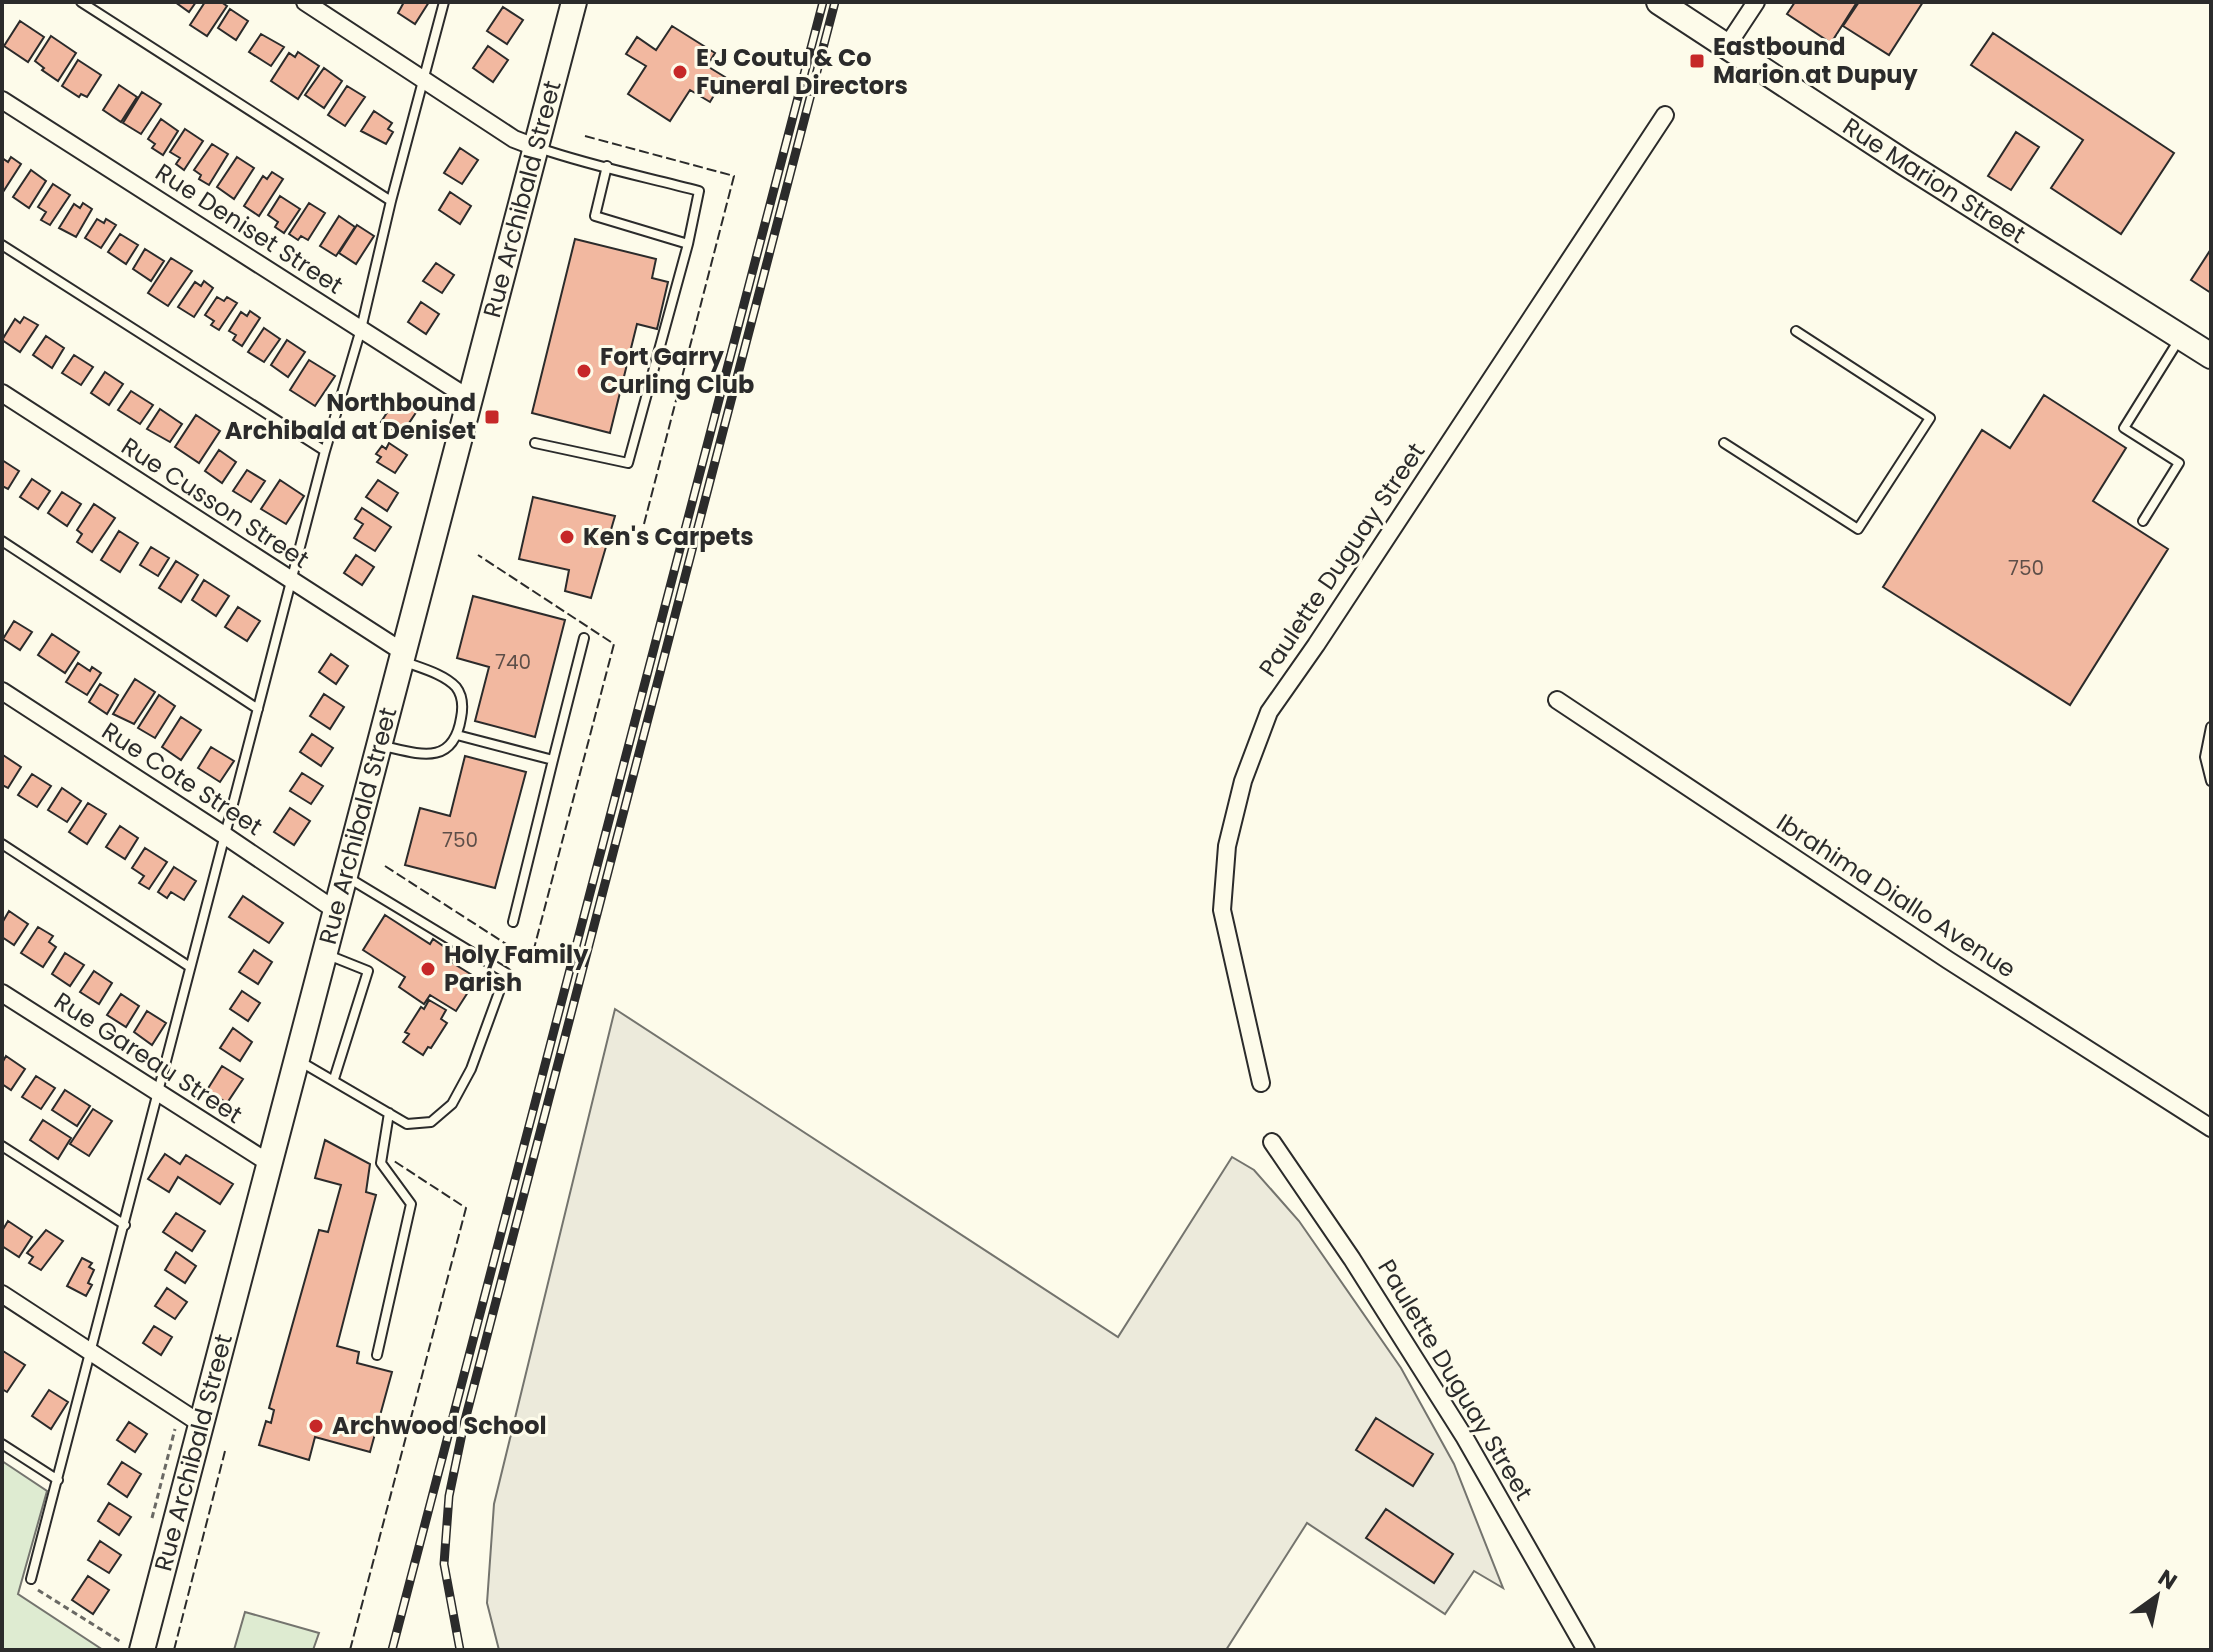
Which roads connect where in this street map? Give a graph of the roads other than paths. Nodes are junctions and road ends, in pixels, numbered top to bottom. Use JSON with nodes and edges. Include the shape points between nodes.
{"nodes":[{"id":1,"x":81,"y":2,"type":"edge"},
{"id":2,"x":305,"y":2,"type":"edge"},
{"id":3,"x":444,"y":2,"type":"edge"},
{"id":4,"x":574,"y":2,"type":"edge"},
{"id":5,"x":1659,"y":2,"type":"edge"},
{"id":6,"x":1756,"y":2,"type":"edge"},
{"id":7,"x":1727,"y":46,"type":"junction"},
{"id":8,"x":424,"y":79,"type":"junction"},
{"id":9,"x":2,"y":100,"type":"edge"},
{"id":10,"x":1665,"y":115,"type":"dead end"},
{"id":11,"x":535,"y":147,"type":"junction"},
{"id":12,"x":607,"y":166,"type":"junction"},
{"id":13,"x":391,"y":201,"type":"junction"},
{"id":14,"x":688,"y":244,"type":"junction"},
{"id":15,"x":2,"y":245,"type":"edge"},
{"id":16,"x":361,"y":329,"type":"junction"},
{"id":17,"x":1796,"y":331,"type":"dead end"},
{"id":18,"x":2181,"y":337,"type":"junction"},
{"id":19,"x":2211,"y":356,"type":"edge"},
{"id":20,"x":2,"y":393,"type":"edge"},
{"id":21,"x":470,"y":399,"type":"junction"},
{"id":22,"x":535,"y":443,"type":"dead end"},
{"id":23,"x":1724,"y":443,"type":"dead end"},
{"id":24,"x":325,"y":451,"type":"junction"},
{"id":25,"x":2143,"y":521,"type":"dead end"},
{"id":26,"x":2,"y":541,"type":"edge"},
{"id":27,"x":292,"y":581,"type":"junction"},
{"id":28,"x":584,"y":638,"type":"dead end"},
{"id":29,"x":402,"y":656,"type":"junction"},
{"id":30,"x":2,"y":691,"type":"edge"},
{"id":31,"x":1557,"y":700,"type":"dead end"},
{"id":32,"x":258,"y":709,"type":"junction"},
{"id":33,"x":2211,"y":727,"type":"edge"},
{"id":34,"x":457,"y":735,"type":"junction"},
{"id":35,"x":378,"y":745,"type":"junction"},
{"id":36,"x":553,"y":760,"type":"junction"},
{"id":37,"x":2211,"y":781,"type":"edge"},
{"id":38,"x":224,"y":835,"type":"junction"},
{"id":39,"x":2,"y":844,"type":"edge"},
{"id":40,"x":344,"y":875,"type":"junction"},
{"id":41,"x":335,"y":910,"type":"junction"},
{"id":42,"x":513,"y":922,"type":"dead end"},
{"id":43,"x":323,"y":954,"type":"junction"},
{"id":44,"x":190,"y":967,"type":"junction"},
{"id":45,"x":2,"y":993,"type":"edge"},
{"id":46,"x":297,"y":1059,"type":"junction"},
{"id":47,"x":334,"y":1079,"type":"junction"},
{"id":48,"x":1261,"y":1083,"type":"dead end"},
{"id":49,"x":159,"y":1095,"type":"junction"},
{"id":50,"x":389,"y":1113,"type":"junction"},
{"id":51,"x":2211,"y":1128,"type":"edge"},
{"id":52,"x":1272,"y":1142,"type":"dead end"},
{"id":53,"x":2,"y":1146,"type":"edge"},
{"id":54,"x":269,"y":1163,"type":"junction"},
{"id":55,"x":125,"y":1225,"type":"junction"},
{"id":56,"x":2,"y":1294,"type":"edge"},
{"id":57,"x":92,"y":1352,"type":"junction"},
{"id":58,"x":377,"y":1355,"type":"dead end"},
{"id":59,"x":201,"y":1424,"type":"junction"},
{"id":60,"x":2,"y":1444,"type":"edge"},
{"id":61,"x":58,"y":1480,"type":"junction"},
{"id":62,"x":31,"y":1579,"type":"road end"},
{"id":63,"x":132,"y":1646,"type":"edge"},
{"id":64,"x":1586,"y":1650,"type":"edge"}],
"edges":[{"from":1,"to":13,"type":"lane"},
{"from":2,"to":8,"type":"street"},
{"from":3,"to":8,"type":"lane"},
{"from":4,"to":11,"type":"main road","name":"Rue Archibald Street"},
{"from":5,"to":7,"type":"main road","name":"Rue Marion Street"},
{"from":6,"to":7,"type":"street"},
{"from":7,"to":18,"type":"main road","name":"Rue Marion Street"},
{"from":8,"to":11,"type":"street","via":[[514,139]]},
{"from":8,"to":13,"type":"lane"},
{"from":9,"to":16,"type":"street","name":"Rue Deniset Street"},
{"from":10,"to":48,"type":"street","name":"Paulette Duguay Street","via":[[1269,712],[1243,781],[1227,846],[1222,910]]},
{"from":11,"to":12,"type":"lane"},
{"from":11,"to":21,"type":"main road","name":"Rue Archibald Street"},
{"from":12,"to":14,"type":"lane","via":[[595,216]]},
{"from":12,"to":14,"type":"lane","via":[[699,191]]},
{"from":13,"to":16,"type":"lane"},
{"from":14,"to":22,"type":"lane","via":[[628,463]]},
{"from":15,"to":24,"type":"lane"},
{"from":16,"to":21,"type":"street","name":"Rue Deniset Street"},
{"from":16,"to":24,"type":"lane"},
{"from":17,"to":23,"type":"lane","via":[[1930,418],[1858,529]]},
{"from":18,"to":19,"type":"main road","name":"Rue Marion Street"},
{"from":18,"to":25,"type":"lane","via":[[2124,428],[2179,463]]},
{"from":20,"to":27,"type":"street","name":"Rue Cusson Street"},
{"from":21,"to":29,"type":"main road","name":"Rue Archibald Street"},
{"from":24,"to":27,"type":"lane"},
{"from":26,"to":32,"type":"lane"},
{"from":27,"to":29,"type":"street","name":"Rue Cusson Street"},
{"from":27,"to":32,"type":"lane"},
{"from":28,"to":36,"type":"lane"},
{"from":29,"to":34,"type":"lane","via":[[456,687],[463,702]]},
{"from":29,"to":35,"type":"main road","name":"Rue Archibald Street"},
{"from":30,"to":38,"type":"street","name":"Rue Cote Street"},
{"from":31,"to":51,"type":"street","name":"Ibrahima Diallo Avenue"},
{"from":32,"to":38,"type":"lane"},
{"from":33,"to":37,"type":"lane","via":[[2205,757]]},
{"from":34,"to":35,"type":"lane","via":[[449,747],[427,755]]},
{"from":34,"to":36,"type":"lane"},
{"from":35,"to":40,"type":"main road","name":"Rue Archibald Street"},
{"from":36,"to":42,"type":"lane"},
{"from":38,"to":41,"type":"street","name":"Rue Cote Street"},
{"from":38,"to":44,"type":"lane"},
{"from":39,"to":44,"type":"lane"},
{"from":40,"to":41,"type":"main road","name":"Rue Archibald Street"},
{"from":40,"to":50,"type":"lane","via":[[506,973],[471,1069],[452,1104],[431,1122],[407,1124]]},
{"from":41,"to":43,"type":"main road","name":"Rue Archibald Street"},
{"from":43,"to":46,"type":"main road","name":"Rue Archibald Street"},
{"from":43,"to":47,"type":"lane","via":[[368,971]]},
{"from":44,"to":49,"type":"lane"},
{"from":45,"to":49,"type":"street","name":"Rue Gareau Street"},
{"from":46,"to":47,"type":"lane"},
{"from":46,"to":54,"type":"main road","name":"Rue Archibald Street"},
{"from":47,"to":50,"type":"lane"},
{"from":49,"to":54,"type":"street","name":"Rue Gareau Street"},
{"from":49,"to":55,"type":"lane"},
{"from":50,"to":58,"type":"lane","via":[[381,1163],[411,1204]]},
{"from":52,"to":64,"type":"street","name":"Paulette Duguay Street","via":[[1465,1438]]},
{"from":53,"to":55,"type":"lane"},
{"from":54,"to":59,"type":"main road","name":"Rue Archibald Street"},
{"from":55,"to":57,"type":"lane"},
{"from":56,"to":57,"type":"street"},
{"from":57,"to":59,"type":"street"},
{"from":57,"to":61,"type":"lane"},
{"from":59,"to":63,"type":"main road","name":"Rue Archibald Street"},
{"from":60,"to":61,"type":"lane"},
{"from":61,"to":62,"type":"lane"}]}
